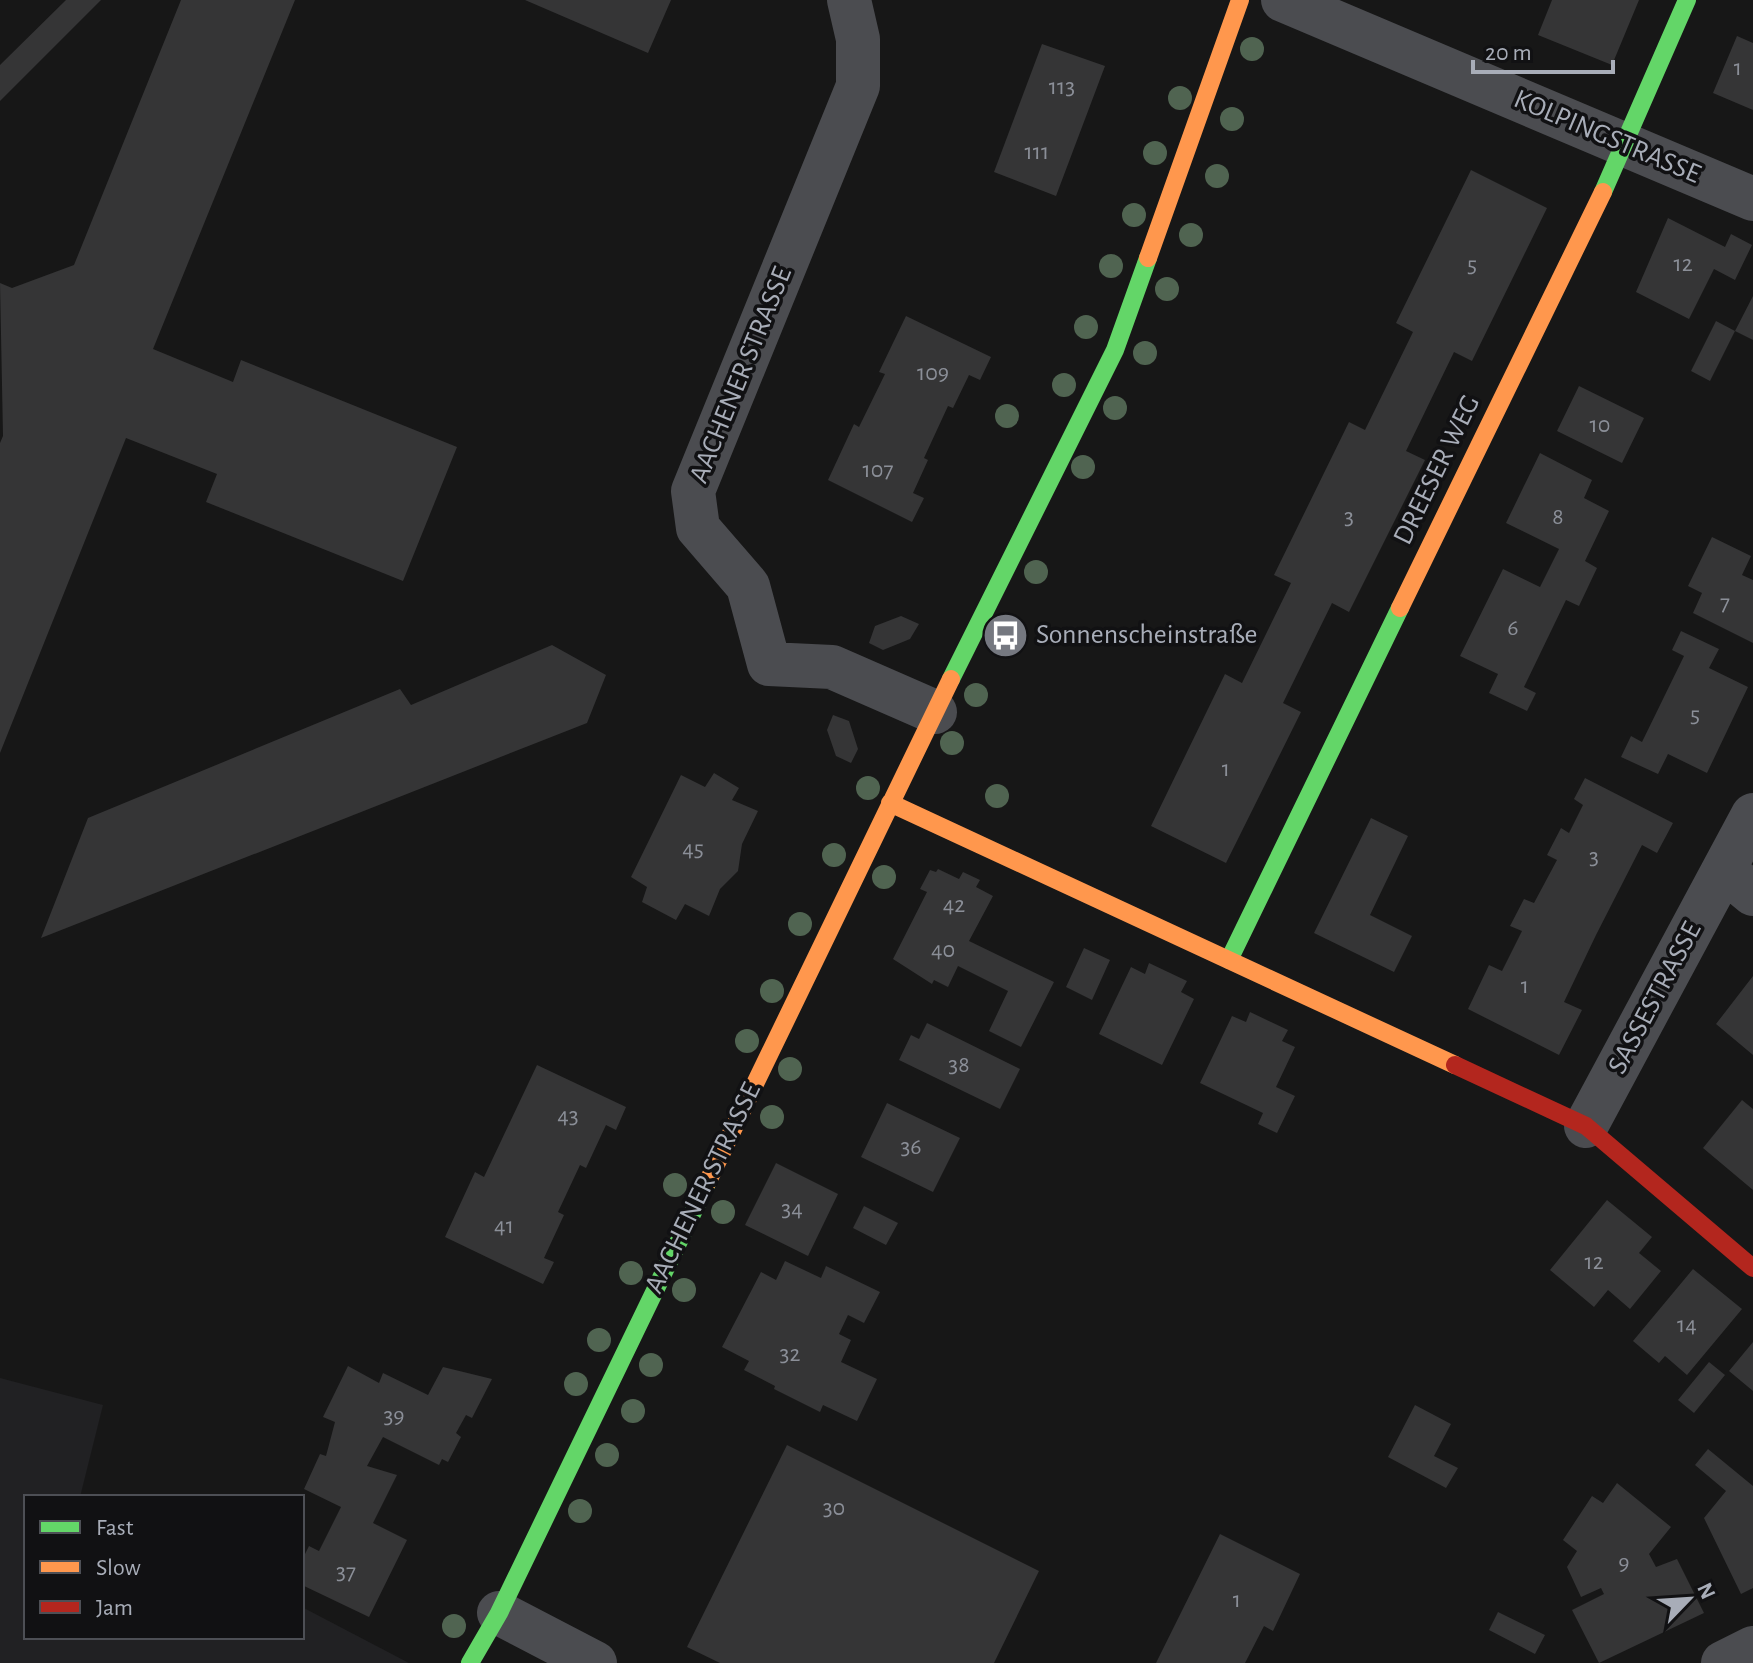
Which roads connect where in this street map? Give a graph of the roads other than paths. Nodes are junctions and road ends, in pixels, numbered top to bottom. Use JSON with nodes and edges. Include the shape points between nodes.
{"nodes":[{"id":1,"x":849,"y":0,"type":"edge"},
{"id":2,"x":1240,"y":0,"type":"edge"},
{"id":3,"x":1283,"y":0,"type":"edge"},
{"id":4,"x":1687,"y":0,"type":"edge"},
{"id":5,"x":1626,"y":145,"type":"junction"},
{"id":6,"x":1753,"y":199,"type":"edge"},
{"id":7,"x":935,"y":712,"type":"junction"},
{"id":8,"x":890,"y":803,"type":"junction"},
{"id":9,"x":1753,"y":815,"type":"edge"},
{"id":10,"x":1739,"y":882,"type":"edge"},
{"id":11,"x":1229,"y":960,"type":"junction"},
{"id":12,"x":1586,"y":1126,"type":"junction"},
{"id":13,"x":1753,"y":1268,"type":"edge"},
{"id":14,"x":499,"y":1613,"type":"junction"},
{"id":15,"x":1753,"y":1648,"type":"edge"},
{"id":16,"x":470,"y":1663,"type":"edge"},
{"id":17,"x":595,"y":1663,"type":"edge"},
{"id":18,"x":1723,"y":1663,"type":"edge"}],
"edges":[{"from":1,"to":7,"type":"street","name":"AACHENER STRASSE","via":[[858,39],[858,86],[693,491],[698,528],[748,586],[769,664],[832,667]]},
{"from":2,"to":7,"type":"street","name":"AACHENER STRASSE","via":[[1115,350]]},
{"from":3,"to":5,"type":"street","name":"KOLPINGSTRASSE"},
{"from":4,"to":5,"type":"street","name":"DREESER WEG"},
{"from":5,"to":6,"type":"street","name":"KOLPINGSTRASSE"},
{"from":5,"to":11,"type":"street","name":"DREESER WEG"},
{"from":7,"to":8,"type":"street","name":"AACHENER STRASSE"},
{"from":8,"to":11,"type":"street"},
{"from":8,"to":14,"type":"street","name":"AACHENER STRASSE"},
{"from":9,"to":10,"type":"street","name":"SASSESTRASSE"},
{"from":10,"to":12,"type":"street","name":"SASSESTRASSE"},
{"from":11,"to":12,"type":"street"},
{"from":12,"to":13,"type":"street"},
{"from":14,"to":16,"type":"street","name":"AACHENER STRASSE"},
{"from":14,"to":17,"type":"street"},
{"from":15,"to":18,"type":"street"}]}
